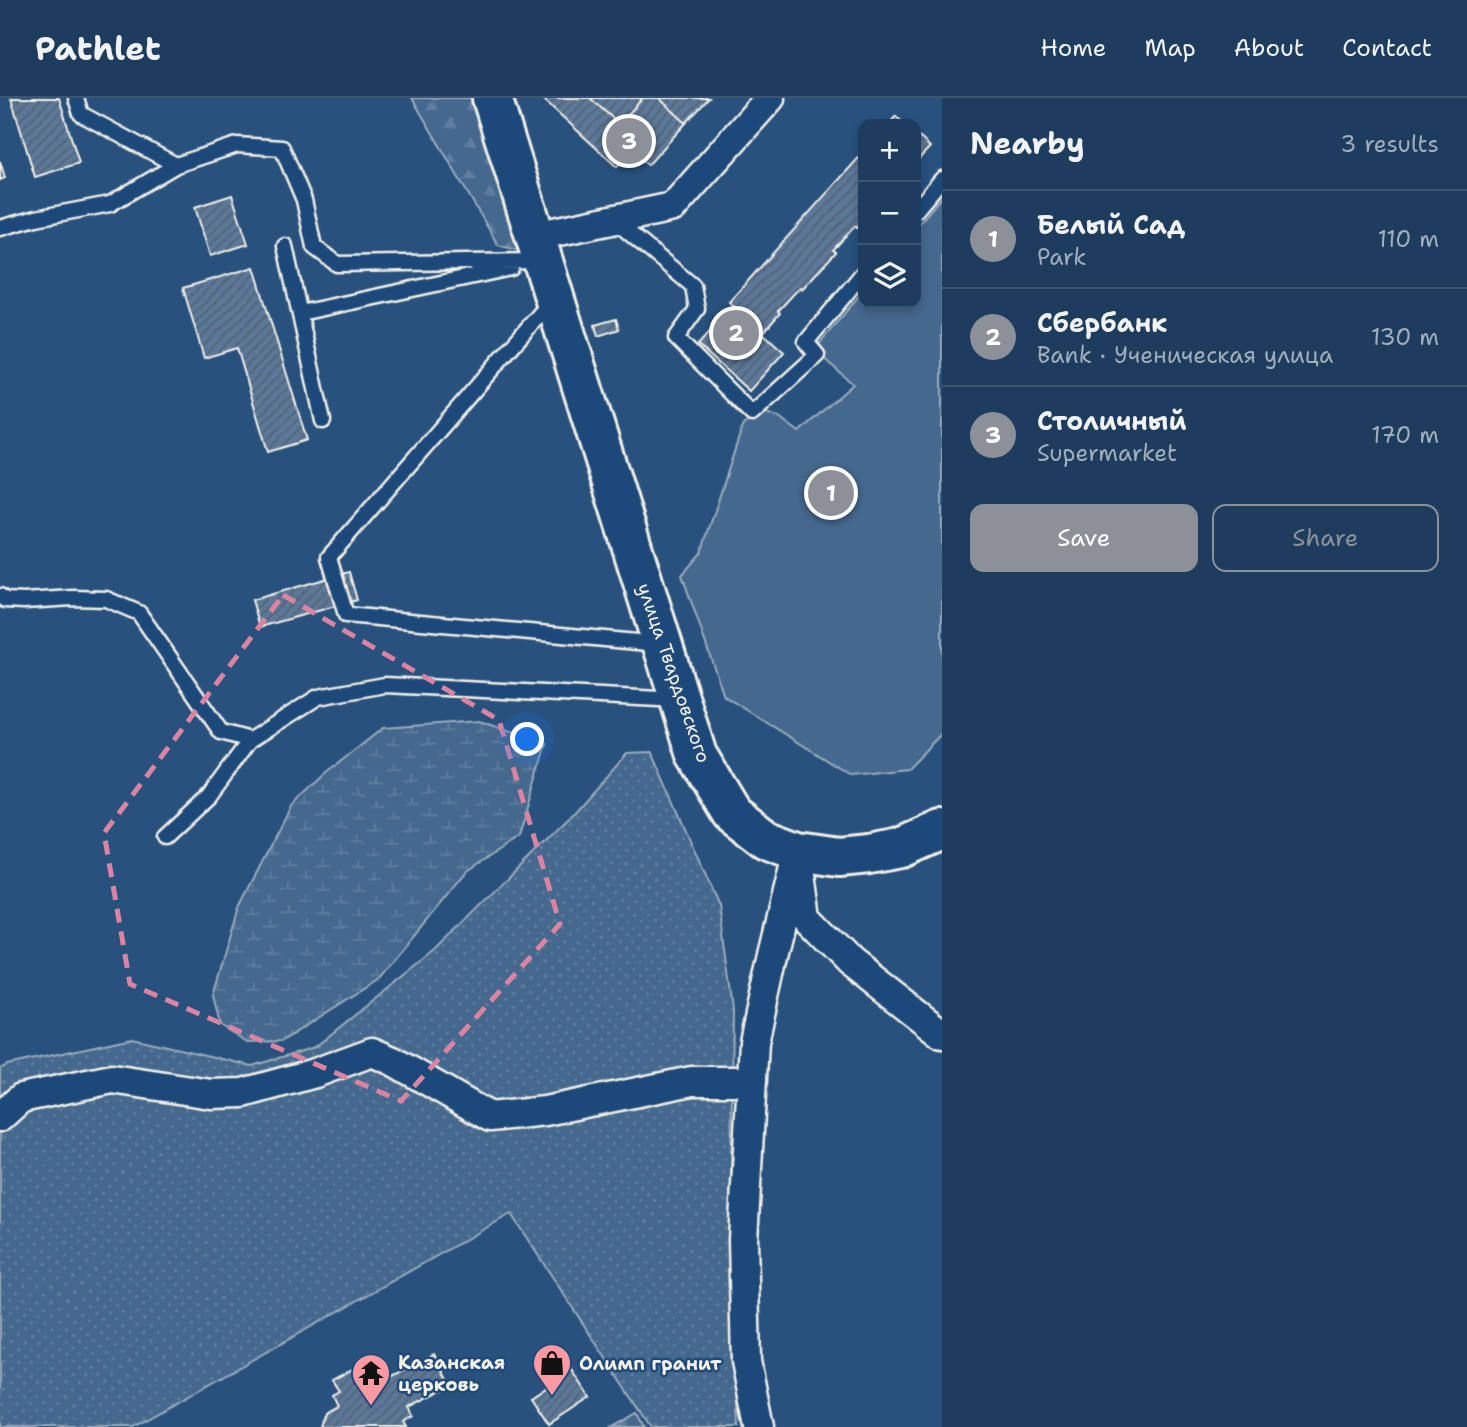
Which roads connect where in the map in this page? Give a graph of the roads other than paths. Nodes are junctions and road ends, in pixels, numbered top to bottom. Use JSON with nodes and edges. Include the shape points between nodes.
{"nodes":[{"id":1,"x":76,"y":98,"type":"edge"},
{"id":2,"x":492,"y":98,"type":"edge"},
{"id":3,"x":771,"y":98,"type":"edge"},
{"id":4,"x":176,"y":165,"type":"junction"},
{"id":5,"x":942,"y":179,"type":"edge"},
{"id":6,"x":921,"y":204,"type":"edge"},
{"id":7,"x":614,"y":220,"type":"junction"},
{"id":8,"x":0,"y":228,"type":"edge"},
{"id":9,"x":285,"y":246,"type":"dead end"},
{"id":10,"x":539,"y":249,"type":"junction"},
{"id":11,"x":858,"y":279,"type":"edge"},
{"id":12,"x":554,"y":297,"type":"junction"},
{"id":13,"x":300,"y":313,"type":"junction"},
{"id":14,"x":323,"y":421,"type":"dead end"},
{"id":15,"x":0,"y":596,"type":"edge"},
{"id":16,"x":663,"y":644,"type":"junction"},
{"id":17,"x":680,"y":701,"type":"junction"},
{"id":18,"x":250,"y":740,"type":"junction"},
{"id":19,"x":942,"y":830,"type":"edge"},
{"id":20,"x":164,"y":838,"type":"dead end"},
{"id":21,"x":799,"y":851,"type":"junction"},
{"id":22,"x":942,"y":1034,"type":"edge"},
{"id":23,"x":752,"y":1081,"type":"junction"},
{"id":24,"x":0,"y":1117,"type":"edge"},
{"id":25,"x":759,"y":1427,"type":"edge"}],
"edges":[{"from":1,"to":4,"type":"lane","via":[[81,114]]},
{"from":2,"to":10,"type":"street","name":"улица Твардовского"},
{"from":3,"to":7,"type":"street","via":[[673,207]]},
{"from":4,"to":8,"type":"lane","via":[[110,204]]},
{"from":4,"to":10,"type":"lane","via":[[237,145],[282,148],[304,200],[314,247],[337,264]]},
{"from":5,"to":6,"type":"lane"},
{"from":7,"to":10,"type":"street"},
{"from":7,"to":11,"type":"lane","via":[[693,286],[697,309],[676,338],[752,414],[817,355],[806,342]]},
{"from":9,"to":13,"type":"lane"},
{"from":10,"to":12,"type":"street","name":"улица Твардовского"},
{"from":10,"to":13,"type":"lane"},
{"from":12,"to":16,"type":"street","name":"улица Твардовского"},
{"from":12,"to":16,"type":"lane","via":[[329,557],[341,604],[345,615]]},
{"from":13,"to":14,"type":"lane"},
{"from":15,"to":18,"type":"lane","via":[[24,601],[106,599],[139,613],[221,733]]},
{"from":16,"to":17,"type":"street","name":"улица Твардовского"},
{"from":17,"to":18,"type":"lane","via":[[385,685],[318,697]]},
{"from":17,"to":21,"type":"street","name":"улица Твардовского","via":[[697,755],[732,813],[766,839]]},
{"from":18,"to":20,"type":"lane","via":[[209,796]]},
{"from":19,"to":21,"type":"street","name":"улица Твардовского","via":[[901,848],[869,854],[839,857]]},
{"from":21,"to":22,"type":"street","via":[[807,918],[850,962]]},
{"from":21,"to":23,"type":"street","via":[[754,1042]]},
{"from":23,"to":24,"type":"street","via":[[692,1081],[545,1111],[490,1117],[372,1052],[243,1093],[211,1094],[112,1079],[21,1098]]},
{"from":23,"to":25,"type":"street","via":[[743,1240],[746,1361]]}]}
